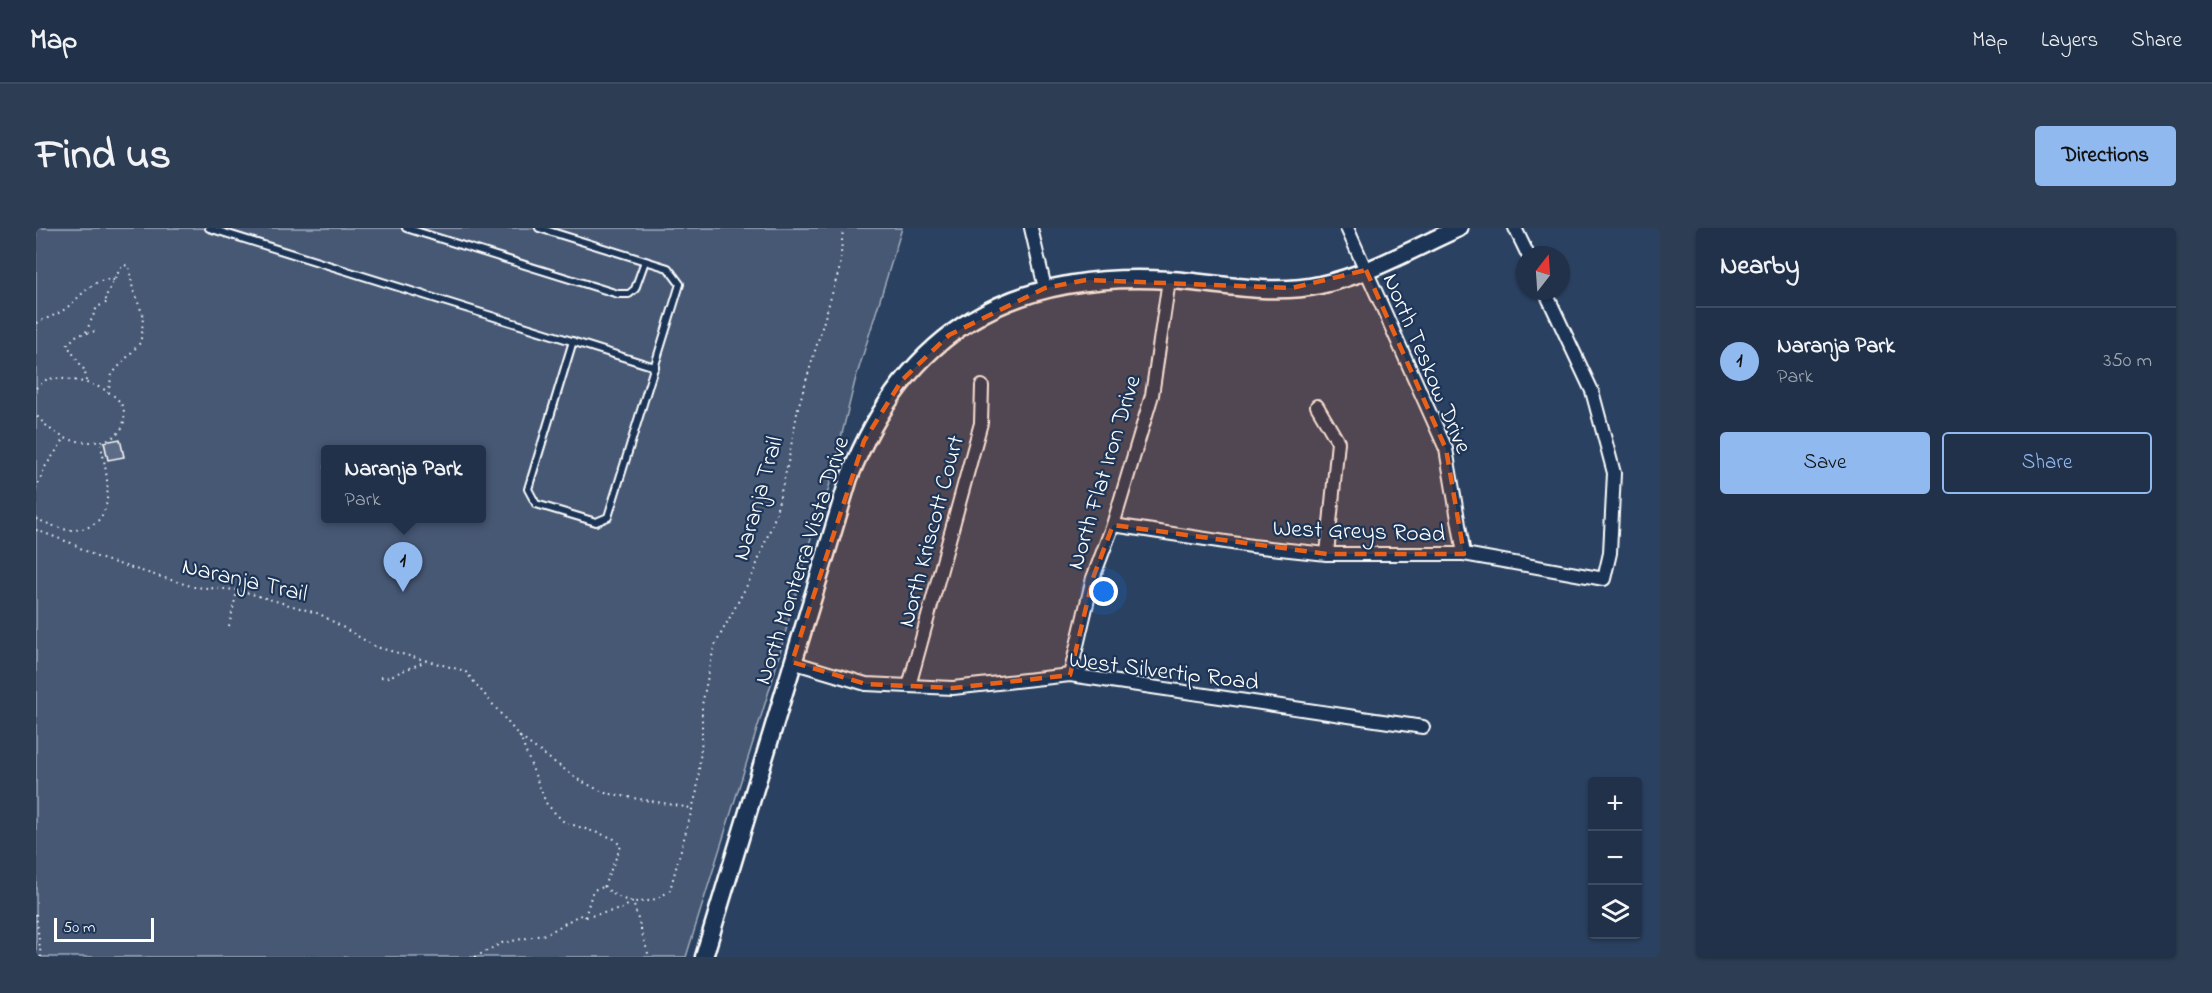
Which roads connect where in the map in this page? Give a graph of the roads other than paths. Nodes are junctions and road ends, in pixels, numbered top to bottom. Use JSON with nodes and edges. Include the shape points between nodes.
{"nodes":[{"id":1,"x":209,"y":228,"type":"edge"},
{"id":2,"x":406,"y":228,"type":"edge"},
{"id":3,"x":538,"y":228,"type":"edge"},
{"id":4,"x":1030,"y":228,"type":"edge"},
{"id":5,"x":1347,"y":228,"type":"edge"},
{"id":6,"x":1459,"y":228,"type":"edge"},
{"id":7,"x":1515,"y":228,"type":"edge"},
{"id":8,"x":1524,"y":246,"type":"edge"},
{"id":9,"x":645,"y":261,"type":"junction"},
{"id":10,"x":1366,"y":270,"type":"junction"},
{"id":11,"x":1169,"y":280,"type":"junction"},
{"id":12,"x":1045,"y":288,"type":"junction"},
{"id":13,"x":1549,"y":300,"type":"edge"},
{"id":14,"x":573,"y":341,"type":"junction"},
{"id":15,"x":655,"y":367,"type":"junction"},
{"id":16,"x":982,"y":386,"type":"dead end"},
{"id":17,"x":1317,"y":406,"type":"dead end"},
{"id":18,"x":1113,"y":525,"type":"junction"},
{"id":19,"x":1327,"y":554,"type":"junction"},
{"id":20,"x":1464,"y":554,"type":"junction"},
{"id":21,"x":792,"y":662,"type":"junction"},
{"id":22,"x":1071,"y":675,"type":"junction"},
{"id":23,"x":909,"y":686,"type":"junction"},
{"id":24,"x":1424,"y":727,"type":"dead end"},
{"id":25,"x":704,"y":957,"type":"edge"}],
"edges":[{"from":1,"to":14,"type":"lane"},
{"from":2,"to":9,"type":"lane","via":[[618,294],[629,294],[635,289]]},
{"from":3,"to":9,"type":"lane"},
{"from":4,"to":12,"type":"street"},
{"from":5,"to":10,"type":"street","name":"North Teskow Drive"},
{"from":6,"to":10,"type":"street","name":"North Monterra Vista Drive"},
{"from":7,"to":8,"type":"street"},
{"from":9,"to":15,"type":"lane","via":[[668,268],[680,284]]},
{"from":10,"to":11,"type":"street","name":"North Monterra Vista Drive","via":[[1320,285],[1292,288]]},
{"from":10,"to":20,"type":"street","name":"North Teskow Drive","via":[[1446,449]]},
{"from":11,"to":12,"type":"street","name":"North Monterra Vista Drive","via":[[1086,280]]},
{"from":11,"to":18,"type":"street","name":"North Flat Iron Drive","via":[[1152,395]]},
{"from":12,"to":21,"type":"street","name":"North Monterra Vista Drive","via":[[1012,300],[949,335],[902,380],[879,412],[849,478]]},
{"from":13,"to":20,"type":"street","name":"West Greys Road","via":[[1592,391],[1614,473],[1610,553],[1604,579]]},
{"from":14,"to":15,"type":"lane"},
{"from":14,"to":15,"type":"lane","via":[[528,489],[536,504],[596,522],[609,517]]},
{"from":16,"to":23,"type":"street","name":"North Kriscott Court","via":[[981,423]]},
{"from":17,"to":19,"type":"street","via":[[1338,442]]},
{"from":18,"to":19,"type":"street","name":"West Greys Road"},
{"from":18,"to":22,"type":"street","name":"North Flat Iron Drive","via":[[1093,578]]},
{"from":19,"to":20,"type":"street","name":"West Greys Road"},
{"from":21,"to":23,"type":"street","name":"West Silvertip Road","via":[[866,684]]},
{"from":21,"to":25,"type":"street","name":"North Monterra Vista Drive"},
{"from":22,"to":23,"type":"street","name":"West Silvertip Road","via":[[953,688]]},
{"from":22,"to":24,"type":"street","name":"West Silvertip Road"}]}
